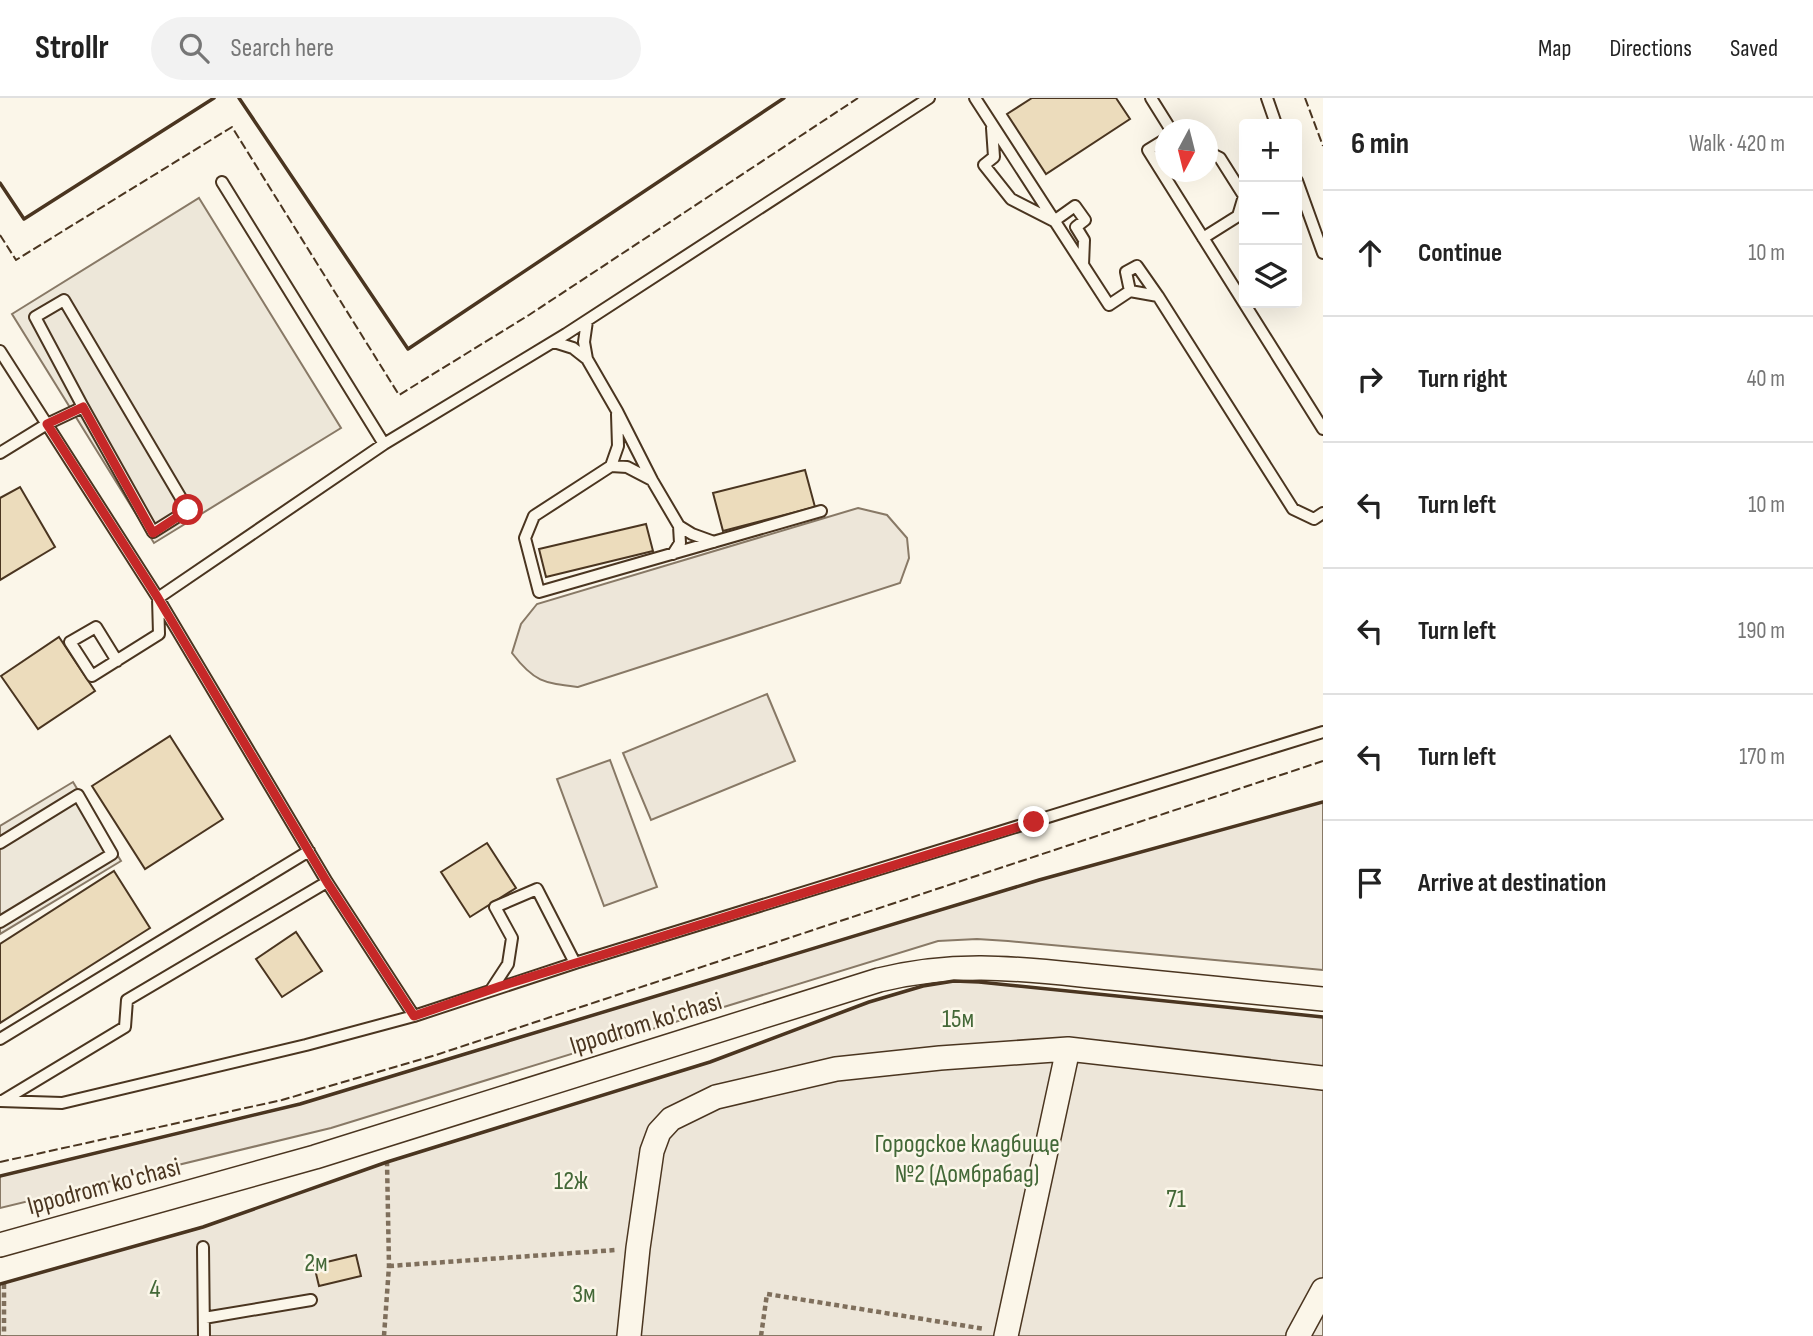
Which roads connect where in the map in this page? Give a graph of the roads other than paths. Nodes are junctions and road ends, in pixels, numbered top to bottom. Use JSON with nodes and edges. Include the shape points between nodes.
{"nodes":[{"id":1,"x":929,"y":98,"type":"edge"},
{"id":2,"x":975,"y":98,"type":"edge"},
{"id":3,"x":1151,"y":98,"type":"edge"},
{"id":4,"x":1267,"y":98,"type":"edge"},
{"id":5,"x":1164,"y":119,"type":"edge"},
{"id":6,"x":1274,"y":119,"type":"edge"},
{"id":7,"x":992,"y":125,"type":"junction"},
{"id":8,"x":1155,"y":145,"type":"edge"},
{"id":9,"x":1218,"y":157,"type":"edge"},
{"id":10,"x":1155,"y":163,"type":"edge"},
{"id":11,"x":222,"y":182,"type":"dead end"},
{"id":12,"x":1167,"y":182,"type":"edge"},
{"id":13,"x":1297,"y":182,"type":"edge"},
{"id":14,"x":1054,"y":221,"type":"junction"},
{"id":15,"x":1203,"y":238,"type":"junction"},
{"id":16,"x":1323,"y":253,"type":"edge"},
{"id":17,"x":1083,"y":265,"type":"junction"},
{"id":18,"x":1130,"y":291,"type":"junction"},
{"id":19,"x":1158,"y":296,"type":"junction"},
{"id":20,"x":587,"y":321,"type":"junction"},
{"id":21,"x":554,"y":342,"type":"junction"},
{"id":22,"x":0,"y":351,"type":"edge"},
{"id":23,"x":587,"y":359,"type":"junction"},
{"id":24,"x":83,"y":407,"type":"junction"},
{"id":25,"x":617,"y":411,"type":"junction"},
{"id":26,"x":47,"y":424,"type":"junction"},
{"id":27,"x":1323,"y":429,"type":"edge"},
{"id":28,"x":384,"y":444,"type":"junction"},
{"id":29,"x":0,"y":453,"type":"edge"},
{"id":30,"x":611,"y":466,"type":"junction"},
{"id":31,"x":652,"y":480,"type":"junction"},
{"id":32,"x":821,"y":511,"type":"dead end"},
{"id":33,"x":1323,"y":513,"type":"edge"},
{"id":34,"x":679,"y":526,"type":"junction"},
{"id":35,"x":714,"y":542,"type":"junction"},
{"id":36,"x":673,"y":554,"type":"junction"},
{"id":37,"x":158,"y":598,"type":"junction"},
{"id":38,"x":117,"y":661,"type":"junction"},
{"id":39,"x":1323,"y":732,"type":"edge"},
{"id":40,"x":0,"y":843,"type":"edge"},
{"id":41,"x":309,"y":851,"type":"junction"},
{"id":42,"x":327,"y":882,"type":"junction"},
{"id":43,"x":0,"y":922,"type":"edge"},
{"id":44,"x":575,"y":963,"type":"junction"},
{"id":45,"x":491,"y":990,"type":"junction"},
{"id":46,"x":1323,"y":999,"type":"edge"},
{"id":47,"x":414,"y":1016,"type":"junction"},
{"id":48,"x":0,"y":1039,"type":"edge"},
{"id":49,"x":1068,"y":1049,"type":"junction"},
{"id":50,"x":1323,"y":1078,"type":"edge"},
{"id":51,"x":1,"y":1100,"type":"edge"},
{"id":52,"x":0,"y":1245,"type":"edge"},
{"id":53,"x":203,"y":1247,"type":"dead end"},
{"id":54,"x":1323,"y":1290,"type":"edge"},
{"id":55,"x":311,"y":1300,"type":"dead end"},
{"id":56,"x":204,"y":1318,"type":"junction"},
{"id":57,"x":1006,"y":1334,"type":"edge"},
{"id":58,"x":204,"y":1336,"type":"edge"},
{"id":59,"x":629,"y":1336,"type":"edge"},
{"id":60,"x":1298,"y":1336,"type":"edge"}],
"edges":[{"from":1,"to":20,"type":"lane"},
{"from":2,"to":7,"type":"lane"},
{"from":3,"to":5,"type":"lane"},
{"from":4,"to":6,"type":"lane"},
{"from":7,"to":14,"type":"lane"},
{"from":7,"to":14,"type":"lane","via":[[994,157],[984,164],[1011,198]]},
{"from":8,"to":10,"type":"lane","via":[[1147,150]]},
{"from":9,"to":15,"type":"lane","via":[[1244,196],[1238,216]]},
{"from":11,"to":28,"type":"lane"},
{"from":12,"to":15,"type":"lane"},
{"from":13,"to":16,"type":"lane"},
{"from":14,"to":17,"type":"lane"},
{"from":14,"to":17,"type":"lane","via":[[1075,206],[1085,220],[1076,227],[1084,240]]},
{"from":15,"to":27,"type":"lane"},
{"from":17,"to":18,"type":"lane","via":[[1109,305]]},
{"from":18,"to":19,"type":"lane"},
{"from":18,"to":19,"type":"lane","via":[[1126,272],[1138,266]]},
{"from":19,"to":33,"type":"lane","via":[[1293,509],[1314,519]]},
{"from":20,"to":21,"type":"lane"},
{"from":20,"to":23,"type":"lane"},
{"from":21,"to":23,"type":"lane"},
{"from":21,"to":28,"type":"lane"},
{"from":22,"to":26,"type":"lane"},
{"from":23,"to":25,"type":"lane"},
{"from":24,"to":24,"type":"lane","via":[[35,317],[64,300],[188,510],[153,533]]},
{"from":24,"to":26,"type":"lane"},
{"from":25,"to":30,"type":"lane","via":[[618,446]]},
{"from":25,"to":31,"type":"lane"},
{"from":26,"to":29,"type":"lane"},
{"from":26,"to":37,"type":"lane"},
{"from":28,"to":37,"type":"lane"},
{"from":30,"to":31,"type":"lane","via":[[627,467]]},
{"from":30,"to":36,"type":"lane","via":[[534,516],[526,538],[539,592]]},
{"from":31,"to":34,"type":"lane"},
{"from":32,"to":35,"type":"lane"},
{"from":34,"to":35,"type":"lane"},
{"from":34,"to":36,"type":"lane","via":[[680,543]]},
{"from":35,"to":36,"type":"lane"},
{"from":37,"to":38,"type":"lane","via":[[159,634]]},
{"from":37,"to":41,"type":"lane"},
{"from":38,"to":38,"type":"lane","via":[[96,627],[70,642],[92,676]]},
{"from":39,"to":44,"type":"lane"},
{"from":40,"to":43,"type":"lane","via":[[78,795],[112,854]]},
{"from":41,"to":42,"type":"lane"},
{"from":41,"to":48,"type":"lane"},
{"from":42,"to":47,"type":"lane"},
{"from":42,"to":51,"type":"lane","via":[[127,1000],[125,1027]]},
{"from":44,"to":45,"type":"lane"},
{"from":44,"to":45,"type":"lane","via":[[537,889],[495,907],[512,938],[508,964]]},
{"from":45,"to":47,"type":"lane"},
{"from":46,"to":52,"type":"street","name":"Ippodrom ko'chasi","via":[[1003,968],[909,972],[315,1157]]},
{"from":47,"to":51,"type":"lane","via":[[62,1102]]},
{"from":49,"to":50,"type":"street"},
{"from":49,"to":57,"type":"street"},
{"from":49,"to":59,"type":"street","via":[[836,1069],[716,1097],[671,1119],[659,1132],[652,1151]]},
{"from":53,"to":56,"type":"lane"},
{"from":54,"to":60,"type":"street"},
{"from":55,"to":56,"type":"lane"},
{"from":56,"to":58,"type":"lane"}]}
